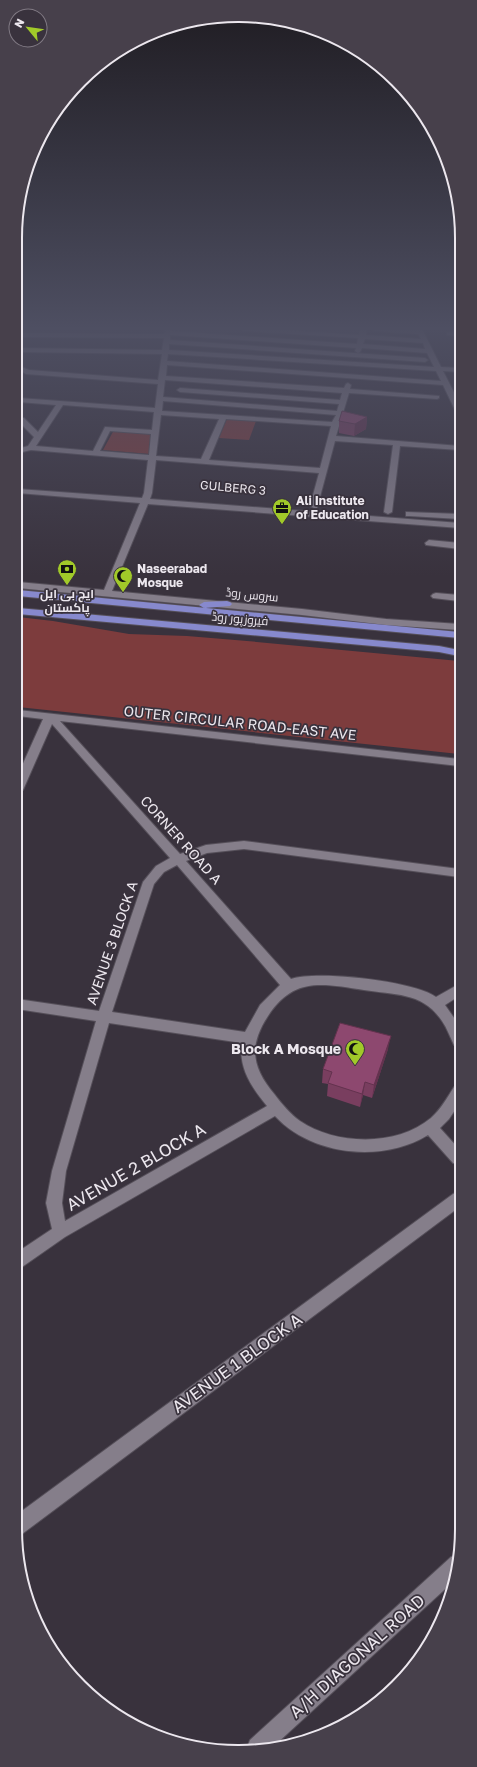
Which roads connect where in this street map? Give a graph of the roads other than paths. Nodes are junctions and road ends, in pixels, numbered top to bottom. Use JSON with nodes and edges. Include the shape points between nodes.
{"nodes":[{"id":1,"x":56,"y":411,"type":"edge"},
{"id":2,"x":152,"y":411,"type":"edge"},
{"id":3,"x":271,"y":411,"type":"edge"},
{"id":4,"x":319,"y":411,"type":"edge"},
{"id":5,"x":158,"y":412,"type":"junction"},
{"id":6,"x":340,"y":413,"type":"joint"},
{"id":7,"x":223,"y":417,"type":"junction"},
{"id":8,"x":269,"y":420,"type":"junction"},
{"id":9,"x":22,"y":421,"type":"edge"},
{"id":10,"x":335,"y":424,"type":"junction"},
{"id":11,"x":156,"y":432,"type":"junction"},
{"id":12,"x":39,"y":438,"type":"junction"},
{"id":13,"x":331,"y":438,"type":"junction"},
{"id":14,"x":397,"y":442,"type":"junction"},
{"id":15,"x":31,"y":448,"type":"junction"},
{"id":16,"x":455,"y":448,"type":"edge"},
{"id":17,"x":22,"y":450,"type":"edge"},
{"id":18,"x":95,"y":453,"type":"junction"},
{"id":19,"x":153,"y":458,"type":"junction"},
{"id":20,"x":204,"y":462,"type":"junction"},
{"id":21,"x":323,"y":471,"type":"junction"},
{"id":22,"x":22,"y":482,"type":"edge"},
{"id":23,"x":22,"y":491,"type":"edge"},
{"id":24,"x":147,"y":497,"type":"junction"},
{"id":25,"x":314,"y":506,"type":"junction"},
{"id":26,"x":388,"y":512,"type":"junction"},
{"id":27,"x":455,"y":517,"type":"edge"},
{"id":28,"x":455,"y":526,"type":"edge"},
{"id":29,"x":429,"y":543,"type":"dead end"},
{"id":30,"x":455,"y":546,"type":"edge"},
{"id":31,"x":22,"y":585,"type":"edge"},
{"id":32,"x":107,"y":592,"type":"junction"},
{"id":33,"x":22,"y":593,"type":"edge"},
{"id":34,"x":436,"y":596,"type":"dead end"},
{"id":35,"x":455,"y":598,"type":"edge"},
{"id":36,"x":227,"y":604,"type":"junction"},
{"id":37,"x":161,"y":607,"type":"junction"},
{"id":38,"x":22,"y":611,"type":"edge"},
{"id":39,"x":455,"y":627,"type":"edge"},
{"id":40,"x":455,"y":635,"type":"edge"},
{"id":41,"x":440,"y":649,"type":"joint"},
{"id":42,"x":455,"y":651,"type":"edge"},
{"id":43,"x":22,"y":713,"type":"edge"},
{"id":44,"x":50,"y":716,"type":"junction"},
{"id":45,"x":455,"y":762,"type":"edge"},
{"id":46,"x":22,"y":779,"type":"edge"},
{"id":47,"x":178,"y":859,"type":"junction"},
{"id":48,"x":455,"y":872,"type":"edge"},
{"id":49,"x":289,"y":986,"type":"junction"},
{"id":50,"x":455,"y":992,"type":"edge"},
{"id":51,"x":436,"y":1004,"type":"junction"},
{"id":52,"x":22,"y":1005,"type":"edge"},
{"id":53,"x":104,"y":1016,"type":"junction"},
{"id":54,"x":455,"y":1029,"type":"edge"},
{"id":55,"x":249,"y":1038,"type":"junction"},
{"id":56,"x":455,"y":1097,"type":"edge"},
{"id":57,"x":277,"y":1108,"type":"junction"},
{"id":58,"x":430,"y":1127,"type":"junction"},
{"id":59,"x":455,"y":1155,"type":"edge"},
{"id":60,"x":455,"y":1202,"type":"edge"},
{"id":61,"x":60,"y":1232,"type":"junction"},
{"id":62,"x":22,"y":1258,"type":"edge"},
{"id":63,"x":22,"y":1522,"type":"edge"},
{"id":64,"x":451,"y":1570,"type":"edge"},
{"id":65,"x":260,"y":1744,"type":"edge"}],
"edges":[{"from":1,"to":12,"type":"street"},
{"from":2,"to":5,"type":"street"},
{"from":3,"to":8,"type":"street"},
{"from":4,"to":6,"type":"street"},
{"from":5,"to":7,"type":"street"},
{"from":5,"to":11,"type":"street"},
{"from":6,"to":10,"type":"street"},
{"from":7,"to":8,"type":"street"},
{"from":7,"to":20,"type":"street"},
{"from":8,"to":10,"type":"street"},
{"from":9,"to":12,"type":"street"},
{"from":10,"to":13,"type":"street"},
{"from":11,"to":18,"type":"street","via":[[108,428]]},
{"from":11,"to":19,"type":"street"},
{"from":12,"to":15,"type":"street"},
{"from":13,"to":14,"type":"street"},
{"from":13,"to":21,"type":"street"},
{"from":14,"to":16,"type":"street"},
{"from":14,"to":26,"type":"street"},
{"from":15,"to":17,"type":"street"},
{"from":15,"to":18,"type":"street"},
{"from":18,"to":19,"type":"street"},
{"from":19,"to":20,"type":"street"},
{"from":19,"to":24,"type":"street"},
{"from":20,"to":21,"type":"street"},
{"from":21,"to":25,"type":"street"},
{"from":22,"to":24,"type":"street","name":"GULBERG 3"},
{"from":23,"to":24,"type":"street"},
{"from":24,"to":25,"type":"street","name":"GULBERG 3"},
{"from":24,"to":28,"type":"street"},
{"from":24,"to":32,"type":"street"},
{"from":25,"to":26,"type":"street","name":"GULBERG 3"},
{"from":26,"to":27,"type":"street","name":"GULBERG 3"},
{"from":29,"to":30,"type":"street"},
{"from":31,"to":32,"type":"street","name":"سروس روڈ"},
{"from":32,"to":36,"type":"street","name":"سروس روڈ"},
{"from":33,"to":37,"type":"main road","name":"فیروزپور روڈ"},
{"from":34,"to":35,"type":"street"},
{"from":36,"to":37,"type":"main road"},
{"from":36,"to":39,"type":"street","name":"سروس روڈ","via":[[386,622]]},
{"from":37,"to":40,"type":"main road","name":"فیروزپور روڈ"},
{"from":38,"to":41,"type":"main road","name":"فیروزپور روڈ"},
{"from":41,"to":42,"type":"street"},
{"from":43,"to":44,"type":"street","name":"OUTER CIRCULAR ROAD-EAST AVE"},
{"from":44,"to":45,"type":"street","name":"OUTER CIRCULAR ROAD-EAST AVE"},
{"from":44,"to":46,"type":"street"},
{"from":44,"to":47,"type":"street","name":"CORNER ROAD A"},
{"from":47,"to":48,"type":"street","name":"AVENUE 3 BLOCK A","via":[[206,849],[244,845]]},
{"from":47,"to":49,"type":"street","name":"CORNER ROAD A"},
{"from":47,"to":53,"type":"street","name":"AVENUE 3 BLOCK A","via":[[160,869],[149,882]]},
{"from":49,"to":51,"type":"street","via":[[308,981],[340,982],[404,991],[427,997]]},
{"from":49,"to":55,"type":"street","via":[[267,1006]]},
{"from":50,"to":51,"type":"street"},
{"from":51,"to":54,"type":"street"},
{"from":52,"to":53,"type":"street"},
{"from":53,"to":55,"type":"street"},
{"from":53,"to":61,"type":"street","name":"AVENUE 3 BLOCK A","via":[[59,1170],[54,1203]]},
{"from":55,"to":57,"type":"street","via":[[248,1053],[253,1076]]},
{"from":56,"to":58,"type":"street","via":[[447,1110]]},
{"from":57,"to":58,"type":"street","via":[[287,1120],[314,1136],[359,1146],[394,1142]]},
{"from":57,"to":61,"type":"street","name":"AVENUE 2 BLOCK A"},
{"from":58,"to":59,"type":"street"},
{"from":60,"to":63,"type":"street","name":"AVENUE 1 BLOCK A"},
{"from":61,"to":62,"type":"street","name":"AVENUE 2 BLOCK A"},
{"from":64,"to":65,"type":"street","name":"A/H DIAGONAL ROAD"}]}
